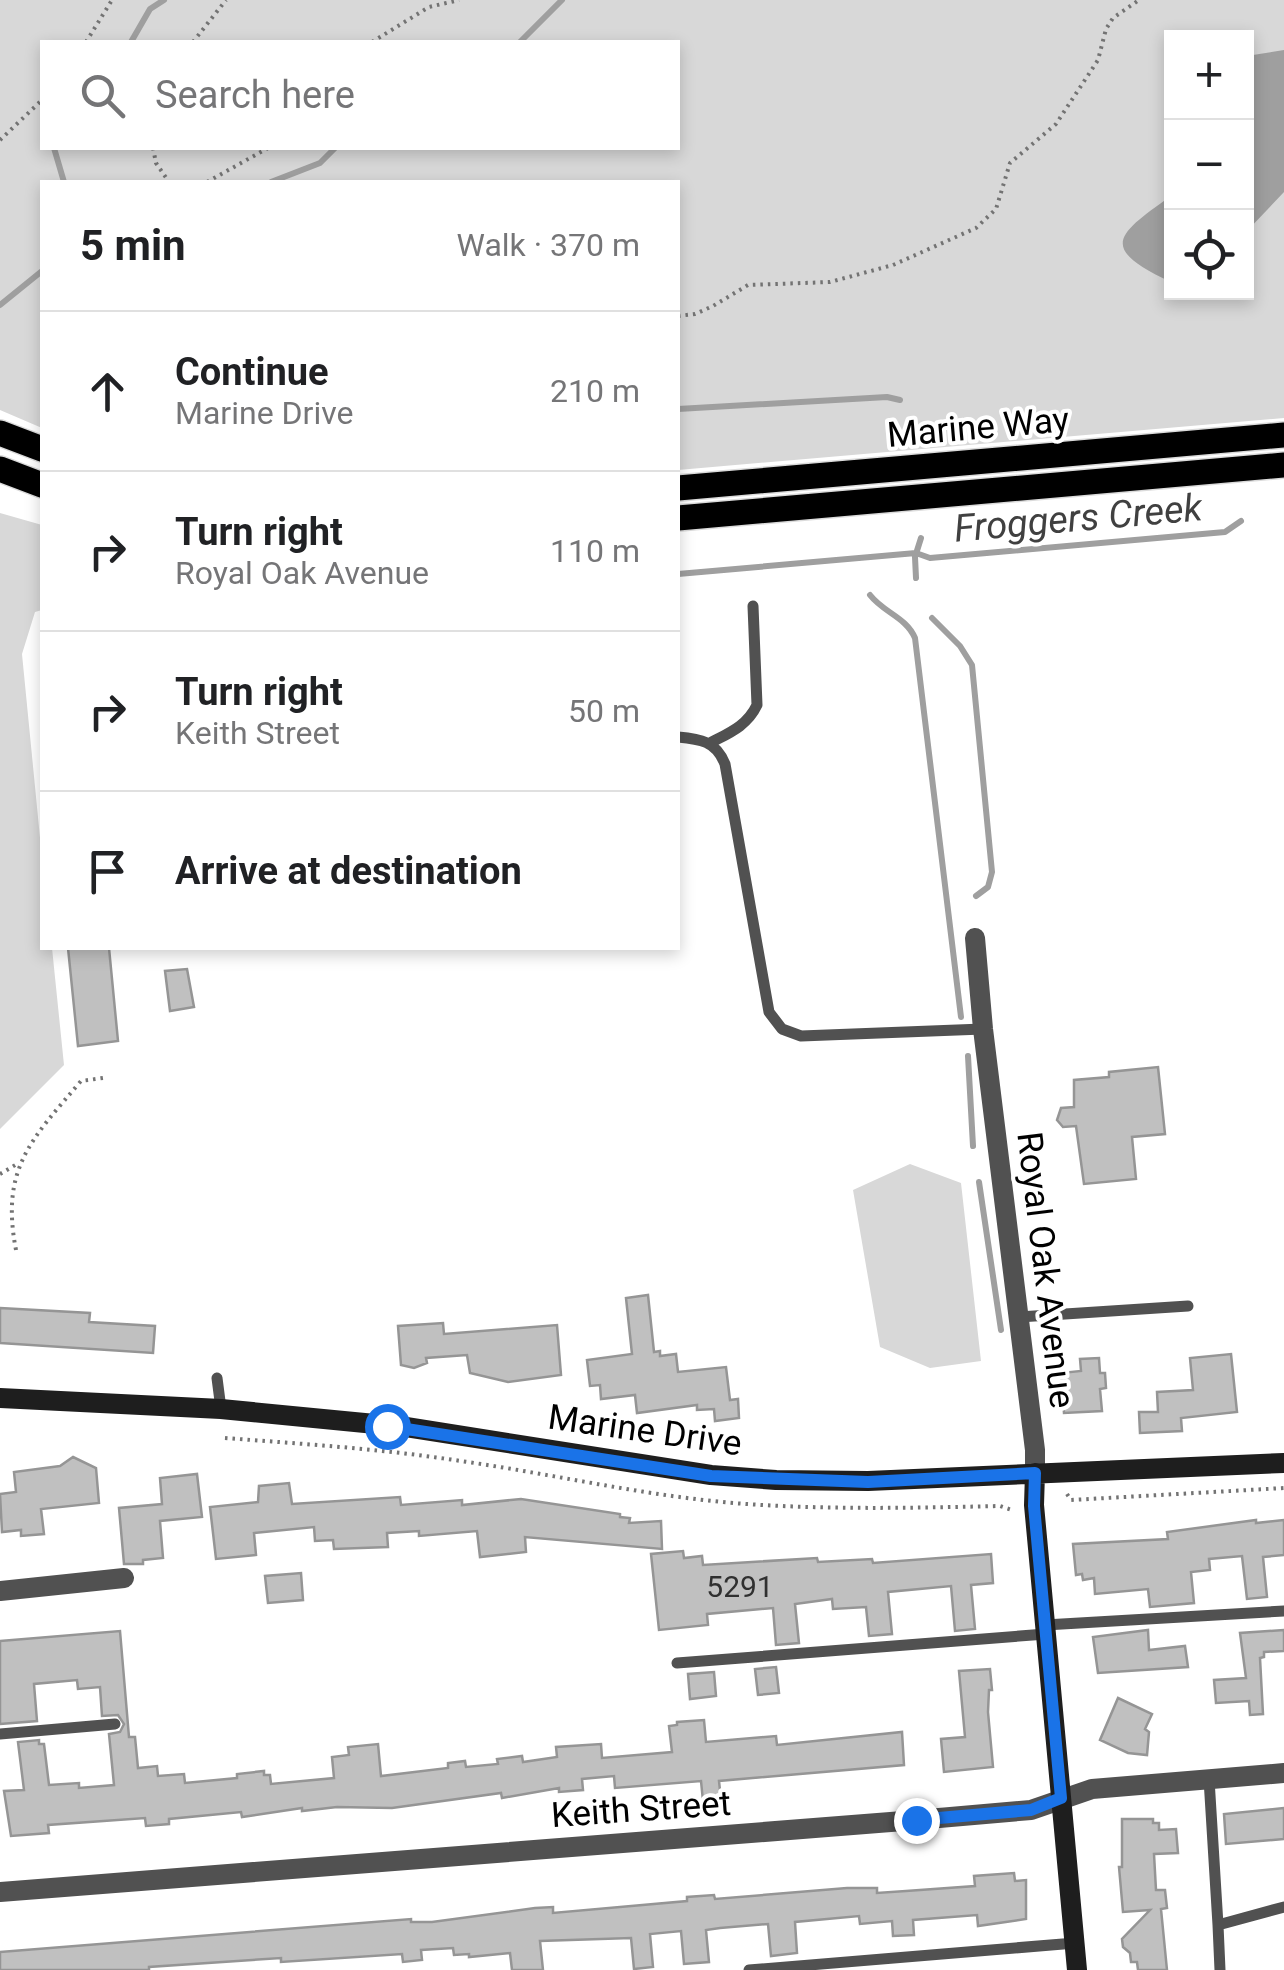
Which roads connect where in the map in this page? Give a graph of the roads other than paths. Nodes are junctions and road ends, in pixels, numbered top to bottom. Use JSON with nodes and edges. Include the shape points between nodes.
{"nodes":[{"id":1,"x":0,"y":433,"type":"edge"},
{"id":2,"x":1284,"y":435,"type":"edge"},
{"id":3,"x":40,"y":448,"type":"edge"},
{"id":4,"x":1284,"y":465,"type":"edge"},
{"id":5,"x":0,"y":469,"type":"edge"},
{"id":6,"x":40,"y":484,"type":"edge"},
{"id":7,"x":680,"y":488,"type":"edge"},
{"id":8,"x":680,"y":518,"type":"edge"},
{"id":9,"x":753,"y":606,"type":"dead end"},
{"id":10,"x":680,"y":737,"type":"edge"},
{"id":11,"x":710,"y":743,"type":"junction"},
{"id":12,"x":975,"y":938,"type":"dead end"},
{"id":13,"x":983,"y":1029,"type":"junction"},
{"id":14,"x":1188,"y":1306,"type":"dead end"},
{"id":15,"x":1019,"y":1318,"type":"junction"},
{"id":16,"x":217,"y":1378,"type":"dead end"},
{"id":17,"x":0,"y":1398,"type":"edge"},
{"id":18,"x":221,"y":1409,"type":"junction"},
{"id":19,"x":1284,"y":1463,"type":"edge"},
{"id":20,"x":1035,"y":1473,"type":"junction"},
{"id":21,"x":124,"y":1578,"type":"dead end"},
{"id":22,"x":0,"y":1591,"type":"edge"},
{"id":23,"x":1284,"y":1611,"type":"edge"},
{"id":24,"x":1045,"y":1630,"type":"junction"},
{"id":25,"x":677,"y":1663,"type":"dead end"},
{"id":26,"x":115,"y":1724,"type":"dead end"},
{"id":27,"x":0,"y":1734,"type":"edge"},
{"id":28,"x":1284,"y":1773,"type":"edge"},
{"id":29,"x":1209,"y":1779,"type":"junction"},
{"id":30,"x":1061,"y":1798,"type":"junction"},
{"id":31,"x":0,"y":1892,"type":"edge"},
{"id":32,"x":1284,"y":1906,"type":"edge"},
{"id":33,"x":1218,"y":1924,"type":"junction"},
{"id":34,"x":1075,"y":1943,"type":"junction"},
{"id":35,"x":749,"y":1970,"type":"edge"},
{"id":36,"x":1077,"y":1970,"type":"edge"},
{"id":37,"x":1220,"y":1970,"type":"edge"}],
"edges":[{"from":1,"to":3,"type":"main road"},
{"from":2,"to":7,"type":"main road","name":"Marine Way"},
{"from":4,"to":8,"type":"main road","name":"Marine Way"},
{"from":5,"to":6,"type":"main road"},
{"from":9,"to":11,"type":"lane","via":[[757,705],[741,726]]},
{"from":10,"to":11,"type":"lane"},
{"from":11,"to":13,"type":"lane","via":[[725,764],[769,1012],[782,1028],[801,1036]]},
{"from":12,"to":13,"type":"street","name":"Royal Oak Avenue"},
{"from":13,"to":15,"type":"street","name":"Royal Oak Avenue"},
{"from":14,"to":15,"type":"lane"},
{"from":15,"to":20,"type":"street","name":"Royal Oak Avenue"},
{"from":16,"to":18,"type":"lane"},
{"from":17,"to":18,"type":"street","name":"Marine Drive"},
{"from":18,"to":20,"type":"street","name":"Marine Drive","via":[[406,1427],[711,1476],[868,1482]]},
{"from":19,"to":20,"type":"street","name":"Marine Drive"},
{"from":20,"to":24,"type":"street","name":"Royal Oak Avenue"},
{"from":21,"to":22,"type":"street"},
{"from":23,"to":24,"type":"lane"},
{"from":24,"to":25,"type":"lane"},
{"from":24,"to":30,"type":"street","name":"Royal Oak Avenue"},
{"from":26,"to":27,"type":"lane"},
{"from":28,"to":29,"type":"street","name":"Keith Street"},
{"from":29,"to":30,"type":"street","name":"Keith Street"},
{"from":29,"to":33,"type":"lane"},
{"from":30,"to":31,"type":"street","name":"Keith Street","via":[[1031,1810]]},
{"from":30,"to":34,"type":"street","name":"Royal Oak Avenue"},
{"from":32,"to":33,"type":"lane"},
{"from":33,"to":37,"type":"lane"},
{"from":34,"to":35,"type":"lane"},
{"from":34,"to":36,"type":"street","name":"Royal Oak Avenue"}]}
